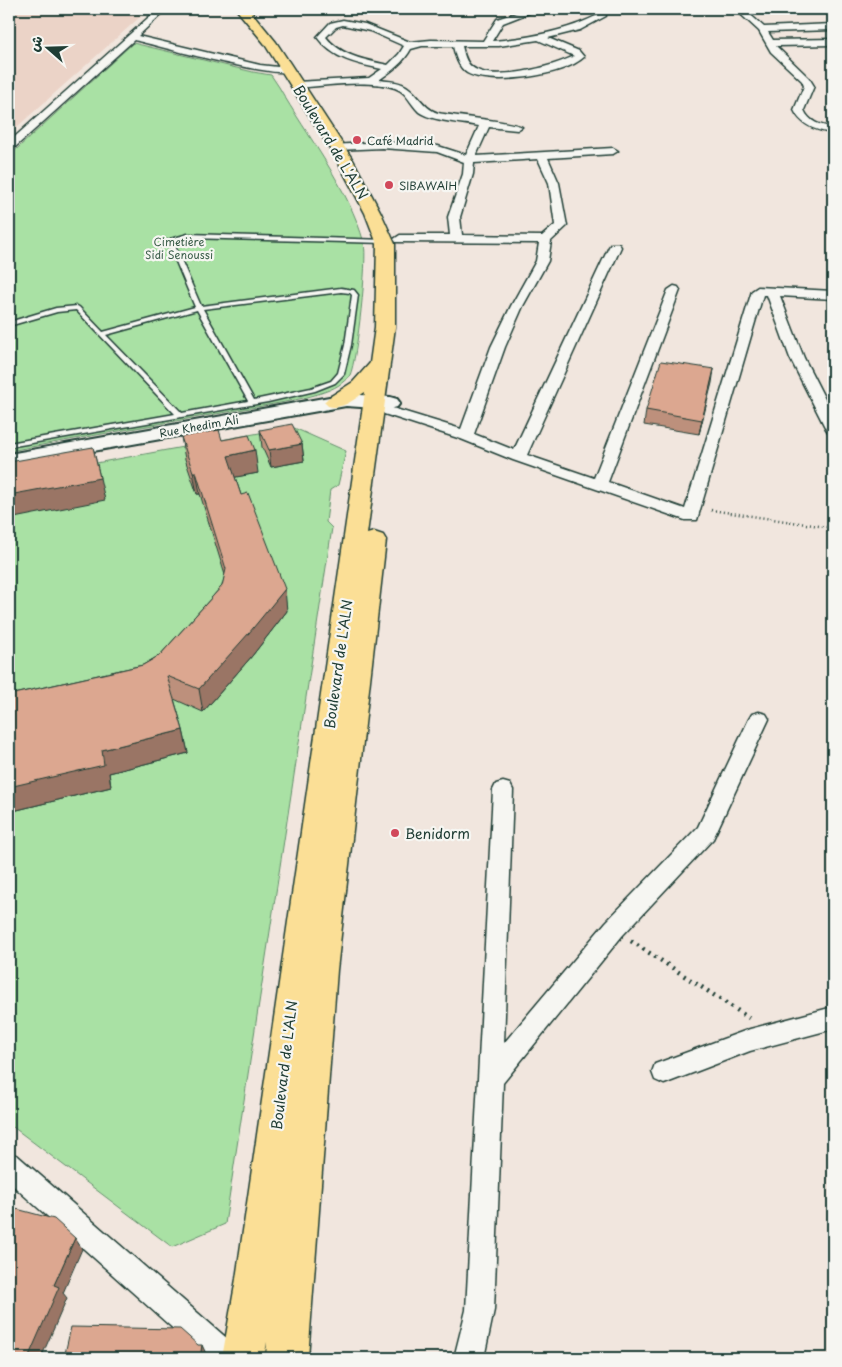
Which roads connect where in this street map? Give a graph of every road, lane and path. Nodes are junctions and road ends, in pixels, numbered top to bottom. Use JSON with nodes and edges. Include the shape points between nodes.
{"nodes":[{"id":1,"x":163,"y":9,"type":"edge"},
{"id":2,"x":242,"y":9,"type":"edge"},
{"id":3,"x":253,"y":9,"type":"edge"},
{"id":4,"x":535,"y":9,"type":"edge"},
{"id":5,"x":600,"y":9,"type":"edge"},
{"id":6,"x":739,"y":9,"type":"edge"},
{"id":7,"x":833,"y":27,"type":"edge"},
{"id":8,"x":762,"y":30,"type":"junction"},
{"id":9,"x":538,"y":37,"type":"junction"},
{"id":10,"x":132,"y":38,"type":"junction"},
{"id":11,"x":457,"y":42,"type":"junction"},
{"id":12,"x":833,"y":42,"type":"edge"},
{"id":13,"x":770,"y":43,"type":"junction"},
{"id":14,"x":486,"y":44,"type":"junction"},
{"id":15,"x":410,"y":45,"type":"junction"},
{"id":16,"x":390,"y":68,"type":"junction"},
{"id":17,"x":297,"y":80,"type":"junction"},
{"id":18,"x":372,"y":81,"type":"junction"},
{"id":19,"x":485,"y":124,"type":"junction"},
{"id":20,"x":517,"y":127,"type":"dead end"},
{"id":21,"x":833,"y":130,"type":"edge"},
{"id":22,"x":343,"y":146,"type":"junction"},
{"id":23,"x":9,"y":147,"type":"edge"},
{"id":24,"x":613,"y":151,"type":"dead end"},
{"id":25,"x":542,"y":156,"type":"junction"},
{"id":26,"x":469,"y":160,"type":"junction"},
{"id":27,"x":383,"y":200,"type":"dead end"},
{"id":28,"x":393,"y":235,"type":"junction"},
{"id":29,"x":456,"y":238,"type":"junction"},
{"id":30,"x":545,"y":240,"type":"junction"},
{"id":31,"x":615,"y":247,"type":"dead end"},
{"id":32,"x":674,"y":290,"type":"dead end"},
{"id":33,"x":772,"y":292,"type":"junction"},
{"id":34,"x":830,"y":298,"type":"edge"},
{"id":35,"x":198,"y":308,"type":"junction"},
{"id":36,"x":9,"y":324,"type":"edge"},
{"id":37,"x":102,"y":334,"type":"junction"},
{"id":38,"x":380,"y":364,"type":"junction"},
{"id":39,"x":335,"y":402,"type":"junction"},
{"id":40,"x":252,"y":403,"type":"junction"},
{"id":41,"x":383,"y":411,"type":"junction"},
{"id":42,"x":180,"y":415,"type":"junction"},
{"id":43,"x":833,"y":430,"type":"edge"},
{"id":44,"x":466,"y":436,"type":"junction"},
{"id":45,"x":9,"y":445,"type":"edge"},
{"id":46,"x":518,"y":457,"type":"junction"},
{"id":47,"x":9,"y":460,"type":"edge"},
{"id":48,"x":9,"y":470,"type":"edge"},
{"id":49,"x":374,"y":471,"type":"junction"},
{"id":50,"x":599,"y":485,"type":"junction"},
{"id":51,"x":693,"y":508,"type":"junction"},
{"id":52,"x":833,"y":528,"type":"edge"},
{"id":53,"x":759,"y":719,"type":"dead end"},
{"id":54,"x":503,"y":790,"type":"dead end"},
{"id":55,"x":614,"y":930,"type":"junction"},
{"id":56,"x":833,"y":1018,"type":"edge"},
{"id":57,"x":773,"y":1034,"type":"junction"},
{"id":58,"x":664,"y":1072,"type":"dead end"},
{"id":59,"x":490,"y":1079,"type":"junction"},
{"id":60,"x":9,"y":1165,"type":"edge"},
{"id":61,"x":228,"y":1358,"type":"edge"},
{"id":62,"x":243,"y":1358,"type":"edge"},
{"id":63,"x":287,"y":1358,"type":"edge"},
{"id":64,"x":469,"y":1358,"type":"edge"}],
"edges":[{"from":1,"to":10,"type":"street"},
{"from":2,"to":17,"type":"main road","name":"Boulevard de L'ALN","via":[[250,15]]},
{"from":3,"to":17,"type":"main road","name":"Boulevard de L'ALN","via":[[264,19]]},
{"from":4,"to":14,"type":"street","via":[[500,21]]},
{"from":5,"to":9,"type":"street","via":[[602,16],[582,26]]},
{"from":6,"to":8,"type":"street"},
{"from":7,"to":8,"type":"street"},
{"from":8,"to":13,"type":"street"},
{"from":9,"to":11,"type":"street","via":[[579,57],[560,67],[519,75],[478,74],[461,61]]},
{"from":9,"to":14,"type":"street"},
{"from":10,"to":17,"type":"street","via":[[260,68]]},
{"from":10,"to":23,"type":"street"},
{"from":11,"to":14,"type":"street"},
{"from":11,"to":15,"type":"street"},
{"from":12,"to":13,"type":"street"},
{"from":13,"to":21,"type":"street","via":[[809,86],[799,110],[803,118],[822,129]]},
{"from":15,"to":16,"type":"street"},
{"from":15,"to":16,"type":"street","via":[[346,23],[332,26],[321,37],[337,54]]},
{"from":16,"to":18,"type":"street"},
{"from":17,"to":18,"type":"street"},
{"from":17,"to":22,"type":"main road","name":"Boulevard de L'ALN"},
{"from":18,"to":19,"type":"street","via":[[400,86],[423,110],[435,115]]},
{"from":19,"to":20,"type":"street"},
{"from":19,"to":26,"type":"street"},
{"from":22,"to":26,"type":"street","via":[[438,149]]},
{"from":22,"to":27,"type":"main road","name":"Boulevard de L'ALN"},
{"from":22,"to":28,"type":"main road","name":"Boulevard de L'ALN","via":[[365,196]]},
{"from":24,"to":25,"type":"street"},
{"from":25,"to":26,"type":"street"},
{"from":25,"to":30,"type":"street","via":[[554,183],[561,226]]},
{"from":26,"to":29,"type":"street","via":[[468,174],[454,217]]},
{"from":28,"to":29,"type":"street"},
{"from":28,"to":35,"type":"lane","via":[[188,236],[170,240]]},
{"from":28,"to":38,"type":"main road","name":"Boulevard de L'ALN"},
{"from":28,"to":41,"type":"main road","name":"Boulevard de L'ALN","via":[[400,321]]},
{"from":29,"to":30,"type":"street"},
{"from":30,"to":44,"type":"street","via":[[542,261],[498,348]]},
{"from":31,"to":46,"type":"street"},
{"from":32,"to":50,"type":"street"},
{"from":33,"to":34,"type":"street"},
{"from":33,"to":43,"type":"street","via":[[797,358]]},
{"from":33,"to":51,"type":"street","via":[[758,291]]},
{"from":35,"to":37,"type":"lane"},
{"from":35,"to":40,"type":"lane"},
{"from":35,"to":40,"type":"lane","via":[[341,290],[354,293],[342,374],[333,382],[313,390]]},
{"from":36,"to":37,"type":"lane","via":[[73,307],[80,310]]},
{"from":37,"to":42,"type":"lane"},
{"from":38,"to":39,"type":"main road","via":[[360,386]]},
{"from":38,"to":41,"type":"main road","name":"Boulevard de L'ALN"},
{"from":39,"to":41,"type":"main road","name":"Rue Khedim Ali","via":[[355,401]]},
{"from":39,"to":47,"type":"main road","name":"Rue Khedim Ali"},
{"from":40,"to":42,"type":"lane"},
{"from":41,"to":44,"type":"street"},
{"from":41,"to":48,"type":"main road","name":"Rue Khedim Ali","via":[[305,416]]},
{"from":41,"to":49,"type":"main road","name":"Boulevard de L'ALN"},
{"from":42,"to":45,"type":"lane"},
{"from":44,"to":46,"type":"street"},
{"from":46,"to":50,"type":"street"},
{"from":49,"to":62,"type":"main road","name":"Boulevard de L'ALN","via":[[296,971],[257,1279]]},
{"from":49,"to":63,"type":"main road","name":"Boulevard de L'ALN","via":[[320,970]]},
{"from":50,"to":51,"type":"street","via":[[691,516]]},
{"from":51,"to":52,"type":"path"},
{"from":53,"to":55,"type":"street","via":[[706,833]]},
{"from":54,"to":59,"type":"street"},
{"from":55,"to":57,"type":"path"},
{"from":55,"to":59,"type":"street"},
{"from":56,"to":57,"type":"street"},
{"from":57,"to":58,"type":"street"},
{"from":59,"to":64,"type":"street","via":[[480,1310]]},
{"from":60,"to":61,"type":"street"}]}
